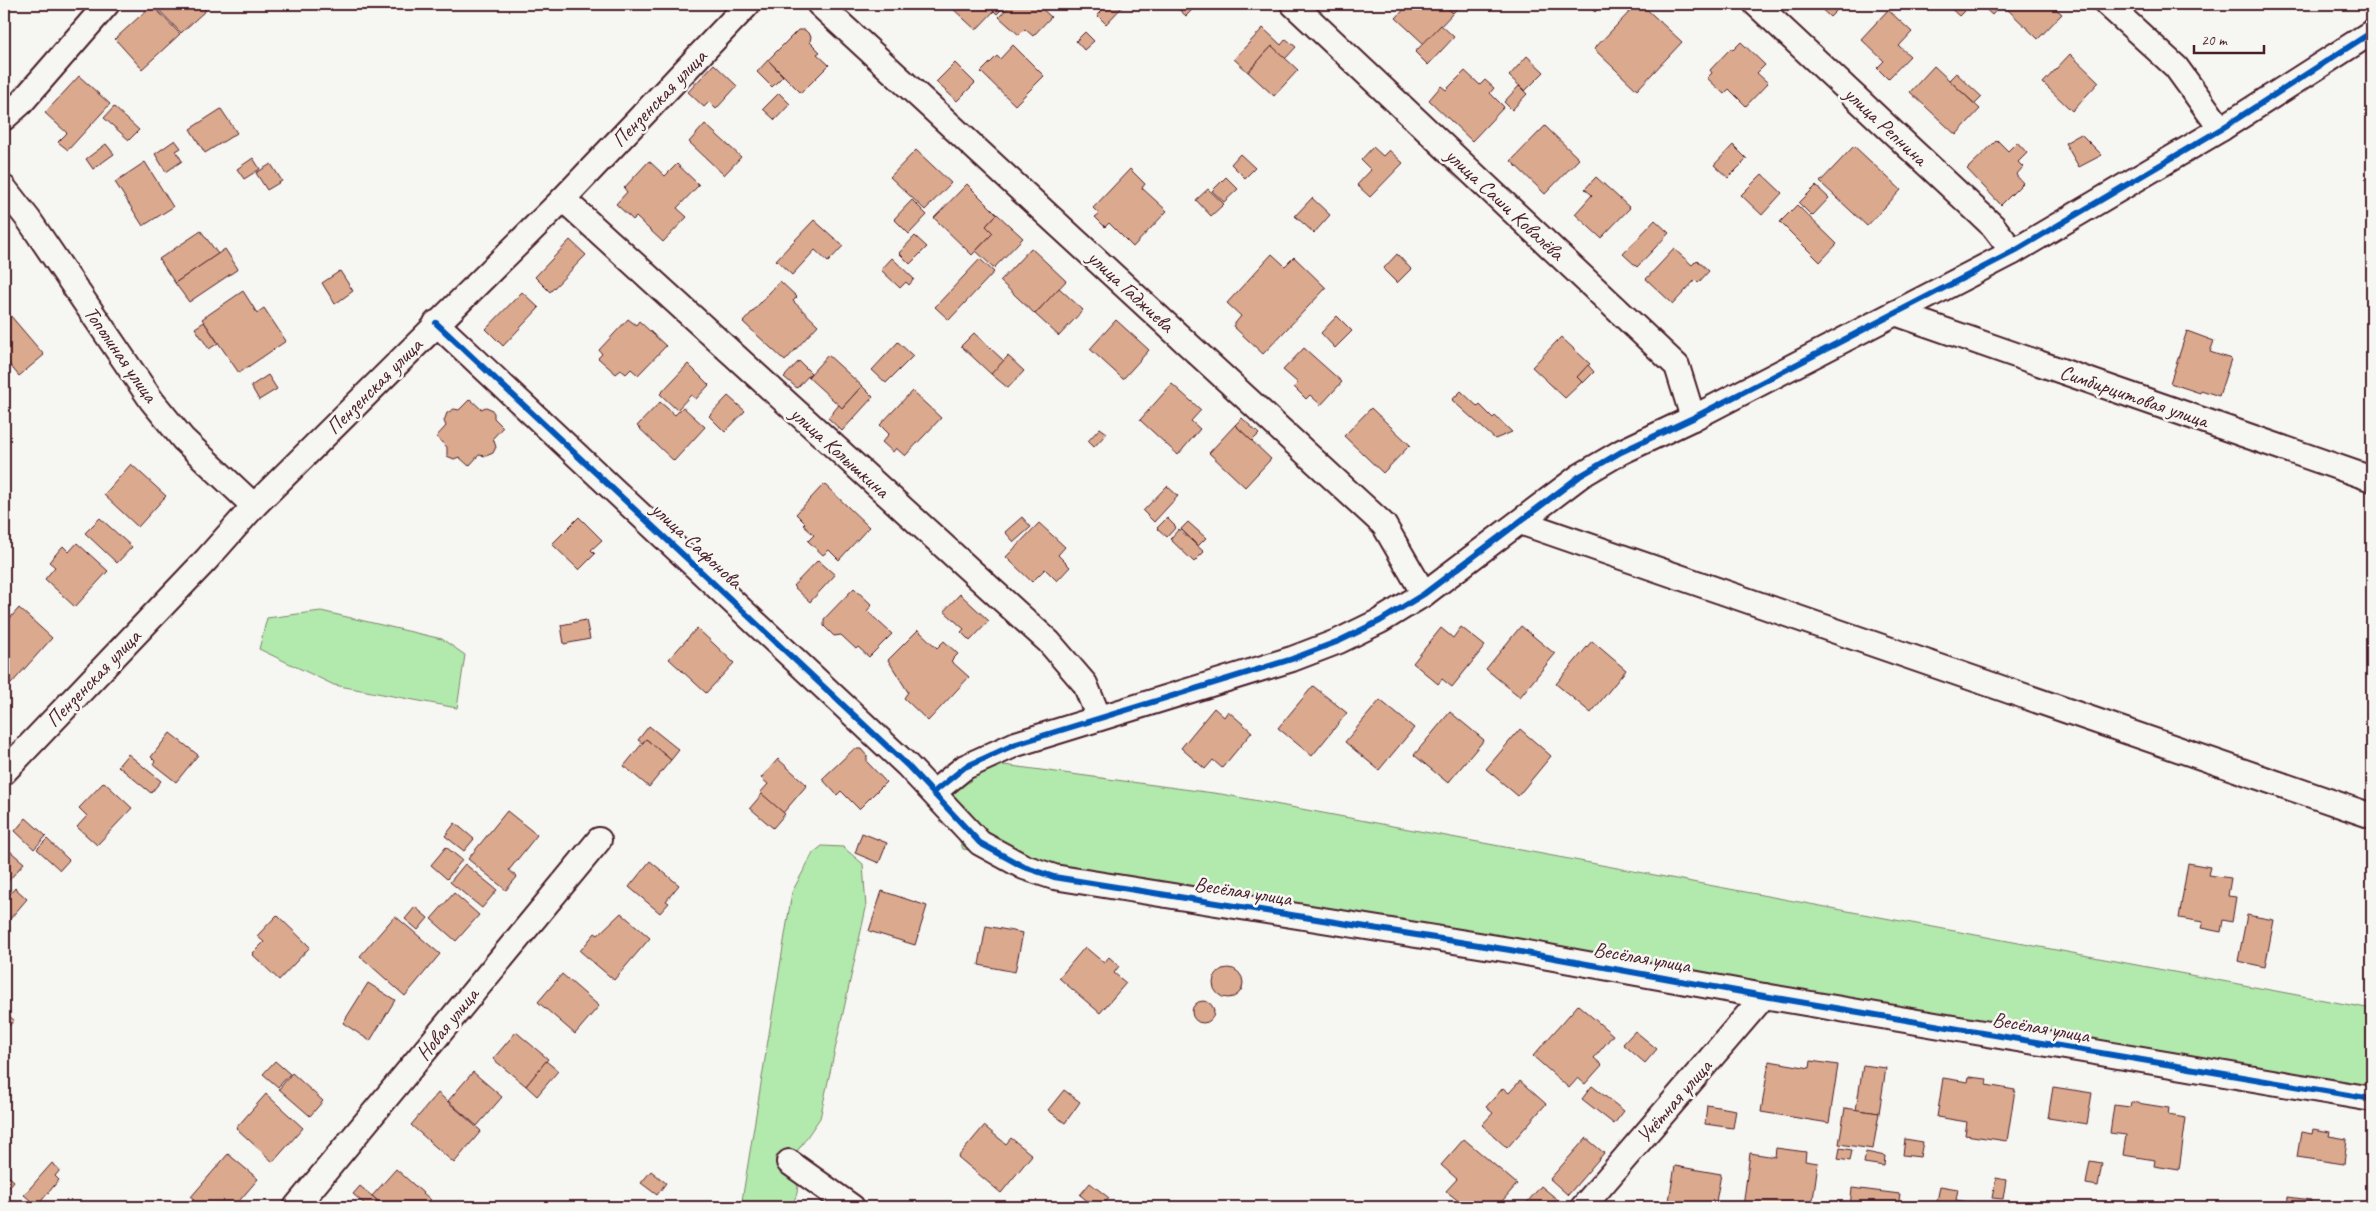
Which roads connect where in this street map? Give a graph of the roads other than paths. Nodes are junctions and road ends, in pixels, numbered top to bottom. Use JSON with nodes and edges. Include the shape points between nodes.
{"nodes":[{"id":1,"x":107,"y":4,"type":"edge"},
{"id":2,"x":748,"y":4,"type":"edge"},
{"id":3,"x":819,"y":4,"type":"edge"},
{"id":4,"x":1293,"y":4,"type":"edge"},
{"id":5,"x":1756,"y":4,"type":"edge"},
{"id":6,"x":2107,"y":4,"type":"edge"},
{"id":7,"x":2372,"y":32,"type":"edge"},
{"id":8,"x":4,"y":118,"type":"edge"},
{"id":9,"x":2221,"y":130,"type":"junction"},
{"id":10,"x":4,"y":188,"type":"edge"},
{"id":11,"x":563,"y":199,"type":"junction"},
{"id":12,"x":2013,"y":252,"type":"junction"},
{"id":13,"x":1895,"y":313,"type":"junction"},
{"id":14,"x":436,"y":323,"type":"junction"},
{"id":15,"x":1692,"y":418,"type":"junction"},
{"id":16,"x":2372,"y":479,"type":"edge"},
{"id":17,"x":254,"y":506,"type":"junction"},
{"id":18,"x":1520,"y":522,"type":"junction"},
{"id":19,"x":1424,"y":594,"type":"junction"},
{"id":20,"x":1099,"y":718,"type":"junction"},
{"id":21,"x":4,"y":772,"type":"edge"},
{"id":22,"x":934,"y":792,"type":"junction"},
{"id":23,"x":2372,"y":816,"type":"edge"},
{"id":24,"x":599,"y":840,"type":"dead end"},
{"id":25,"x":1764,"y":996,"type":"junction"},
{"id":26,"x":2372,"y":1099,"type":"edge"},
{"id":27,"x":789,"y":1162,"type":"dead end"},
{"id":28,"x":296,"y":1207,"type":"edge"},
{"id":29,"x":852,"y":1207,"type":"edge"},
{"id":30,"x":1583,"y":1207,"type":"edge"}],
"edges":[{"from":1,"to":8,"type":"street","via":[[21,103]]},
{"from":2,"to":11,"type":"street","name":"Пензенская улица"},
{"from":3,"to":19,"type":"street","name":"улица Гаджиева","via":[[1384,524]]},
{"from":4,"to":15,"type":"street","name":"улица Саши Ковалёва","via":[[1676,366]]},
{"from":5,"to":12,"type":"street","name":"улица Репнина","via":[[1993,226]]},
{"from":6,"to":9,"type":"street","via":[[2176,67]]},
{"from":7,"to":9,"type":"street"},
{"from":9,"to":12,"type":"street"},
{"from":10,"to":17,"type":"street","name":"Тополиная улица","via":[[152,401],[182,439]]},
{"from":11,"to":14,"type":"street","name":"Пензенская улица"},
{"from":11,"to":20,"type":"street","name":"улица Колышкина","via":[[1049,642],[1085,684]]},
{"from":12,"to":13,"type":"street"},
{"from":13,"to":15,"type":"street"},
{"from":13,"to":16,"type":"street","name":"Симбирцитовая улица"},
{"from":14,"to":17,"type":"street","name":"Пензенская улица"},
{"from":14,"to":22,"type":"street","name":"улица Сафонова"},
{"from":15,"to":18,"type":"street","via":[[1580,476]]},
{"from":17,"to":21,"type":"street","name":"Пензенская улица"},
{"from":18,"to":19,"type":"street"},
{"from":18,"to":23,"type":"street"},
{"from":19,"to":20,"type":"street","via":[[1380,621],[1292,659]]},
{"from":20,"to":22,"type":"street","via":[[1016,744],[965,767]]},
{"from":22,"to":25,"type":"street","name":"Весёлая улица","via":[[980,843],[1024,867],[1054,877],[1500,948]]},
{"from":24,"to":28,"type":"street","name":"Новая улица"},
{"from":25,"to":26,"type":"street","name":"Весёлая улица"},
{"from":25,"to":30,"type":"street","name":"Учётная улица"},
{"from":27,"to":29,"type":"street"}]}
